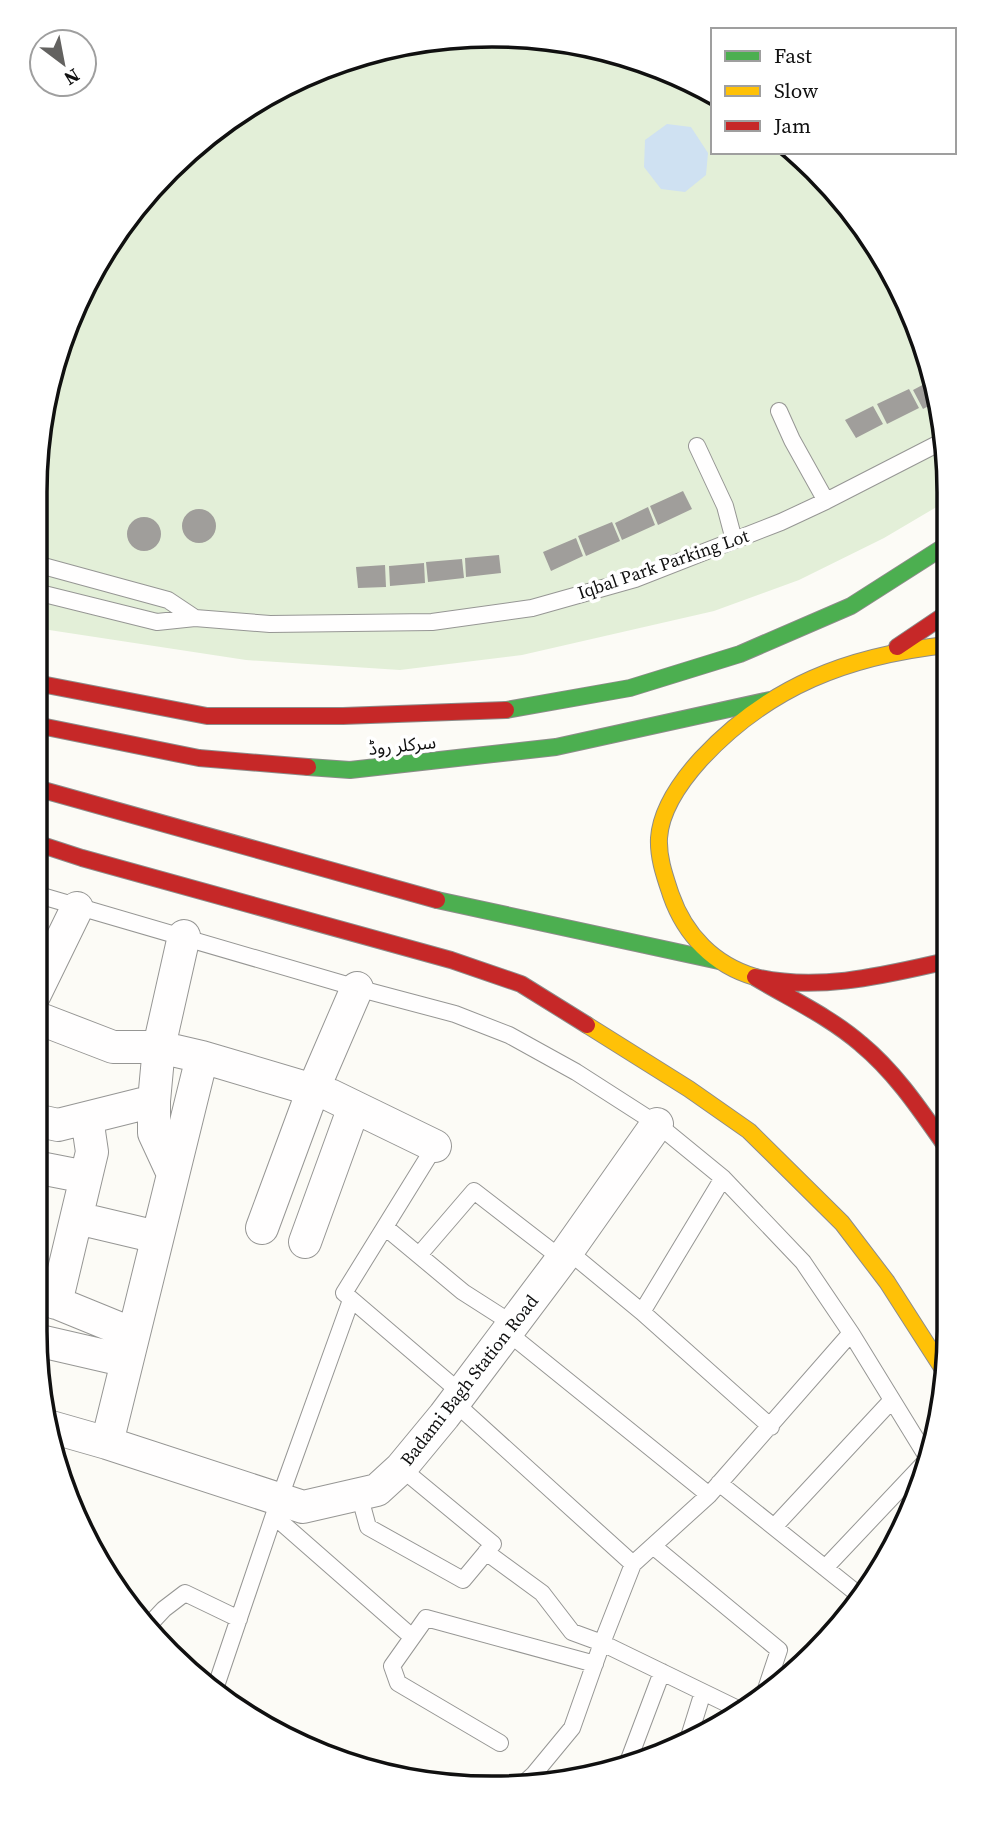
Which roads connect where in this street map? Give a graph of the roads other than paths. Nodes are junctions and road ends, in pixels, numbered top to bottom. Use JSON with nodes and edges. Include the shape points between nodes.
{"nodes":[{"id":1,"x":779,"y":411,"type":"dead end"},
{"id":2,"x":698,"y":446,"type":"dead end"},
{"id":3,"x":934,"y":446,"type":"edge"},
{"id":4,"x":826,"y":501,"type":"junction"},
{"id":5,"x":734,"y":540,"type":"junction"},
{"id":6,"x":937,"y":552,"type":"edge"},
{"id":7,"x":47,"y":567,"type":"edge"},
{"id":8,"x":47,"y":595,"type":"edge"},
{"id":9,"x":195,"y":618,"type":"junction"},
{"id":10,"x":937,"y":620,"type":"edge"},
{"id":11,"x":937,"y":646,"type":"edge"},
{"id":12,"x":892,"y":651,"type":"junction"},
{"id":13,"x":47,"y":685,"type":"edge"},
{"id":14,"x":770,"y":700,"type":"junction"},
{"id":15,"x":47,"y":727,"type":"edge"},
{"id":16,"x":47,"y":791,"type":"edge"},
{"id":17,"x":47,"y":847,"type":"edge"},
{"id":18,"x":47,"y":898,"type":"edge"},
{"id":19,"x":77,"y":908,"type":"junction"},
{"id":20,"x":184,"y":936,"type":"junction"},
{"id":21,"x":719,"y":961,"type":"junction"},
{"id":22,"x":937,"y":963,"type":"edge"},
{"id":23,"x":47,"y":969,"type":"edge"},
{"id":24,"x":756,"y":978,"type":"junction"},
{"id":25,"x":357,"y":988,"type":"junction"},
{"id":26,"x":47,"y":1022,"type":"edge"},
{"id":27,"x":159,"y":1046,"type":"junction"},
{"id":28,"x":202,"y":1057,"type":"junction"},
{"id":29,"x":313,"y":1090,"type":"junction"},
{"id":30,"x":154,"y":1101,"type":"junction"},
{"id":31,"x":354,"y":1107,"type":"junction"},
{"id":32,"x":87,"y":1118,"type":"junction"},
{"id":33,"x":47,"y":1123,"type":"edge"},
{"id":34,"x":656,"y":1124,"type":"junction"},
{"id":35,"x":937,"y":1134,"type":"edge"},
{"id":36,"x":435,"y":1146,"type":"joint"},
{"id":37,"x":47,"y":1169,"type":"edge"},
{"id":38,"x":173,"y":1174,"type":"junction"},
{"id":39,"x":86,"y":1177,"type":"junction"},
{"id":40,"x":723,"y":1178,"type":"junction"},
{"id":41,"x":77,"y":1218,"type":"junction"},
{"id":42,"x":385,"y":1227,"type":"junction"},
{"id":43,"x":262,"y":1228,"type":"dead end"},
{"id":44,"x":157,"y":1237,"type":"junction"},
{"id":45,"x":305,"y":1242,"type":"dead end"},
{"id":46,"x":419,"y":1255,"type":"junction"},
{"id":47,"x":565,"y":1255,"type":"junction"},
{"id":48,"x":47,"y":1295,"type":"edge"},
{"id":49,"x":47,"y":1299,"type":"edge"},
{"id":50,"x":351,"y":1300,"type":"junction"},
{"id":51,"x":642,"y":1312,"type":"junction"},
{"id":52,"x":510,"y":1328,"type":"junction"},
{"id":53,"x":851,"y":1333,"type":"junction"},
{"id":54,"x":47,"y":1341,"type":"edge"},
{"id":55,"x":130,"y":1347,"type":"junction"},
{"id":56,"x":936,"y":1358,"type":"edge"},
{"id":57,"x":458,"y":1398,"type":"junction"},
{"id":58,"x":892,"y":1400,"type":"junction"},
{"id":59,"x":771,"y":1427,"type":"junction"},
{"id":60,"x":58,"y":1429,"type":"edge"},
{"id":61,"x":107,"y":1443,"type":"junction"},
{"id":62,"x":921,"y":1449,"type":"edge"},
{"id":63,"x":401,"y":1468,"type":"junction"},
{"id":64,"x":912,"y":1477,"type":"edge"},
{"id":65,"x":714,"y":1489,"type":"junction"},
{"id":66,"x":359,"y":1494,"type":"junction"},
{"id":67,"x":277,"y":1508,"type":"junction"},
{"id":68,"x":774,"y":1527,"type":"junction"},
{"id":69,"x":653,"y":1546,"type":"junction"},
{"id":70,"x":486,"y":1552,"type":"junction"},
{"id":71,"x":633,"y":1564,"type":"junction"},
{"id":72,"x":825,"y":1568,"type":"junction"},
{"id":73,"x":853,"y":1591,"type":"edge"},
{"id":74,"x":239,"y":1619,"type":"junction"},
{"id":75,"x":154,"y":1620,"type":"edge"},
{"id":76,"x":412,"y":1637,"type":"junction"},
{"id":77,"x":602,"y":1643,"type":"junction"},
{"id":78,"x":595,"y":1664,"type":"junction"},
{"id":79,"x":662,"y":1672,"type":"junction"},
{"id":80,"x":770,"y":1678,"type":"edge"},
{"id":81,"x":218,"y":1681,"type":"edge"},
{"id":82,"x":703,"y":1692,"type":"junction"},
{"id":83,"x":731,"y":1706,"type":"edge"},
{"id":84,"x":692,"y":1729,"type":"edge"},
{"id":85,"x":500,"y":1743,"type":"dead end"},
{"id":86,"x":631,"y":1753,"type":"edge"},
{"id":87,"x":534,"y":1774,"type":"edge"}],
"edges":[{"from":1,"to":4,"type":"lane"},
{"from":2,"to":5,"type":"lane","via":[[725,506]]},
{"from":3,"to":4,"type":"lane","name":"Iqbal Park Parking Lot"},
{"from":4,"to":5,"type":"lane","name":"Iqbal Park Parking Lot"},
{"from":5,"to":9,"type":"lane","name":"Iqbal Park Parking Lot","via":[[635,579],[532,608],[432,622],[270,624]]},
{"from":6,"to":13,"type":"main road","via":[[851,606],[740,654],[630,688],[508,710],[207,716]]},
{"from":7,"to":9,"type":"lane","name":"Iqbal Park Parking Lot","via":[[168,600]]},
{"from":8,"to":9,"type":"lane","name":"Iqbal Park Parking Lot","via":[[157,622]]},
{"from":10,"to":12,"type":"main road"},
{"from":11,"to":12,"type":"main road"},
{"from":12,"to":14,"type":"main road","via":[[806,679]]},
{"from":14,"to":15,"type":"main road","name":"سرکلر روڈ","via":[[556,747],[350,770],[199,758]]},
{"from":14,"to":21,"type":"main road","via":[[740,722],[680,785],[660,831],[662,870],[677,910],[690,934]]},
{"from":16,"to":21,"type":"main road","via":[[441,901]]},
{"from":17,"to":56,"type":"main road","via":[[451,960],[521,984],[689,1088],[749,1131],[842,1223]]},
{"from":18,"to":19,"type":"lane"},
{"from":19,"to":20,"type":"lane"},
{"from":19,"to":23,"type":"street"},
{"from":20,"to":25,"type":"lane"},
{"from":20,"to":27,"type":"street"},
{"from":21,"to":24,"type":"main road"},
{"from":22,"to":24,"type":"main road","via":[[835,982],[802,984]]},
{"from":24,"to":35,"type":"main road","via":[[861,1044]]},
{"from":25,"to":29,"type":"street"},
{"from":25,"to":34,"type":"lane","via":[[454,1014],[509,1035]]},
{"from":26,"to":27,"type":"street","via":[[113,1047]]},
{"from":27,"to":28,"type":"street"},
{"from":27,"to":30,"type":"street"},
{"from":28,"to":29,"type":"street"},
{"from":28,"to":38,"type":"street"},
{"from":29,"to":31,"type":"street"},
{"from":29,"to":43,"type":"street"},
{"from":30,"to":32,"type":"street"},
{"from":30,"to":38,"type":"street","via":[[154,1133]]},
{"from":31,"to":36,"type":"street"},
{"from":31,"to":45,"type":"street"},
{"from":32,"to":33,"type":"street","via":[[58,1125]]},
{"from":32,"to":39,"type":"street","via":[[92,1152]]},
{"from":34,"to":40,"type":"lane"},
{"from":34,"to":47,"type":"street","name":"Badami Bagh Station Road"},
{"from":36,"to":42,"type":"lane"},
{"from":37,"to":39,"type":"street"},
{"from":38,"to":44,"type":"street"},
{"from":39,"to":41,"type":"street"},
{"from":40,"to":51,"type":"lane"},
{"from":40,"to":53,"type":"lane","via":[[803,1262]]},
{"from":41,"to":44,"type":"street"},
{"from":41,"to":48,"type":"street"},
{"from":42,"to":46,"type":"lane"},
{"from":42,"to":50,"type":"lane","via":[[344,1293]]},
{"from":44,"to":55,"type":"street"},
{"from":46,"to":47,"type":"lane","via":[[474,1191]]},
{"from":46,"to":52,"type":"lane"},
{"from":47,"to":51,"type":"lane"},
{"from":47,"to":52,"type":"street","name":"Badami Bagh Station Road"},
{"from":49,"to":55,"type":"street"},
{"from":50,"to":57,"type":"lane"},
{"from":50,"to":67,"type":"lane"},
{"from":51,"to":59,"type":"lane"},
{"from":52,"to":57,"type":"street","name":"Badami Bagh Station Road"},
{"from":52,"to":65,"type":"lane"},
{"from":53,"to":58,"type":"lane"},
{"from":53,"to":59,"type":"lane"},
{"from":54,"to":55,"type":"street"},
{"from":55,"to":61,"type":"street"},
{"from":57,"to":63,"type":"street","name":"Badami Bagh Station Road"},
{"from":57,"to":71,"type":"lane"},
{"from":58,"to":62,"type":"lane"},
{"from":58,"to":68,"type":"lane"},
{"from":59,"to":65,"type":"lane"},
{"from":60,"to":61,"type":"street","name":"Badami Bagh Station Road"},
{"from":61,"to":67,"type":"street","name":"Badami Bagh Station Road"},
{"from":63,"to":66,"type":"street","name":"Badami Bagh Station Road","via":[[377,1490]]},
{"from":63,"to":70,"type":"lane","via":[[493,1544]]},
{"from":64,"to":72,"type":"lane"},
{"from":65,"to":68,"type":"lane"},
{"from":65,"to":69,"type":"lane"},
{"from":66,"to":67,"type":"street","name":"Badami Bagh Station Road"},
{"from":66,"to":70,"type":"lane","via":[[368,1527],[463,1580]]},
{"from":67,"to":74,"type":"lane"},
{"from":67,"to":76,"type":"lane"},
{"from":68,"to":72,"type":"lane"},
{"from":69,"to":71,"type":"lane"},
{"from":69,"to":80,"type":"lane","via":[[779,1650]]},
{"from":70,"to":77,"type":"lane","via":[[542,1593],[572,1633]]},
{"from":71,"to":77,"type":"lane"},
{"from":72,"to":73,"type":"lane"},
{"from":74,"to":75,"type":"lane","via":[[185,1593]]},
{"from":74,"to":81,"type":"lane"},
{"from":76,"to":78,"type":"lane","via":[[426,1618]]},
{"from":76,"to":85,"type":"lane","via":[[392,1666],[398,1683]]},
{"from":77,"to":78,"type":"lane"},
{"from":77,"to":79,"type":"lane"},
{"from":78,"to":87,"type":"lane","via":[[572,1728]]},
{"from":79,"to":82,"type":"lane"},
{"from":79,"to":86,"type":"lane"},
{"from":82,"to":83,"type":"lane"},
{"from":82,"to":84,"type":"lane"}]}
